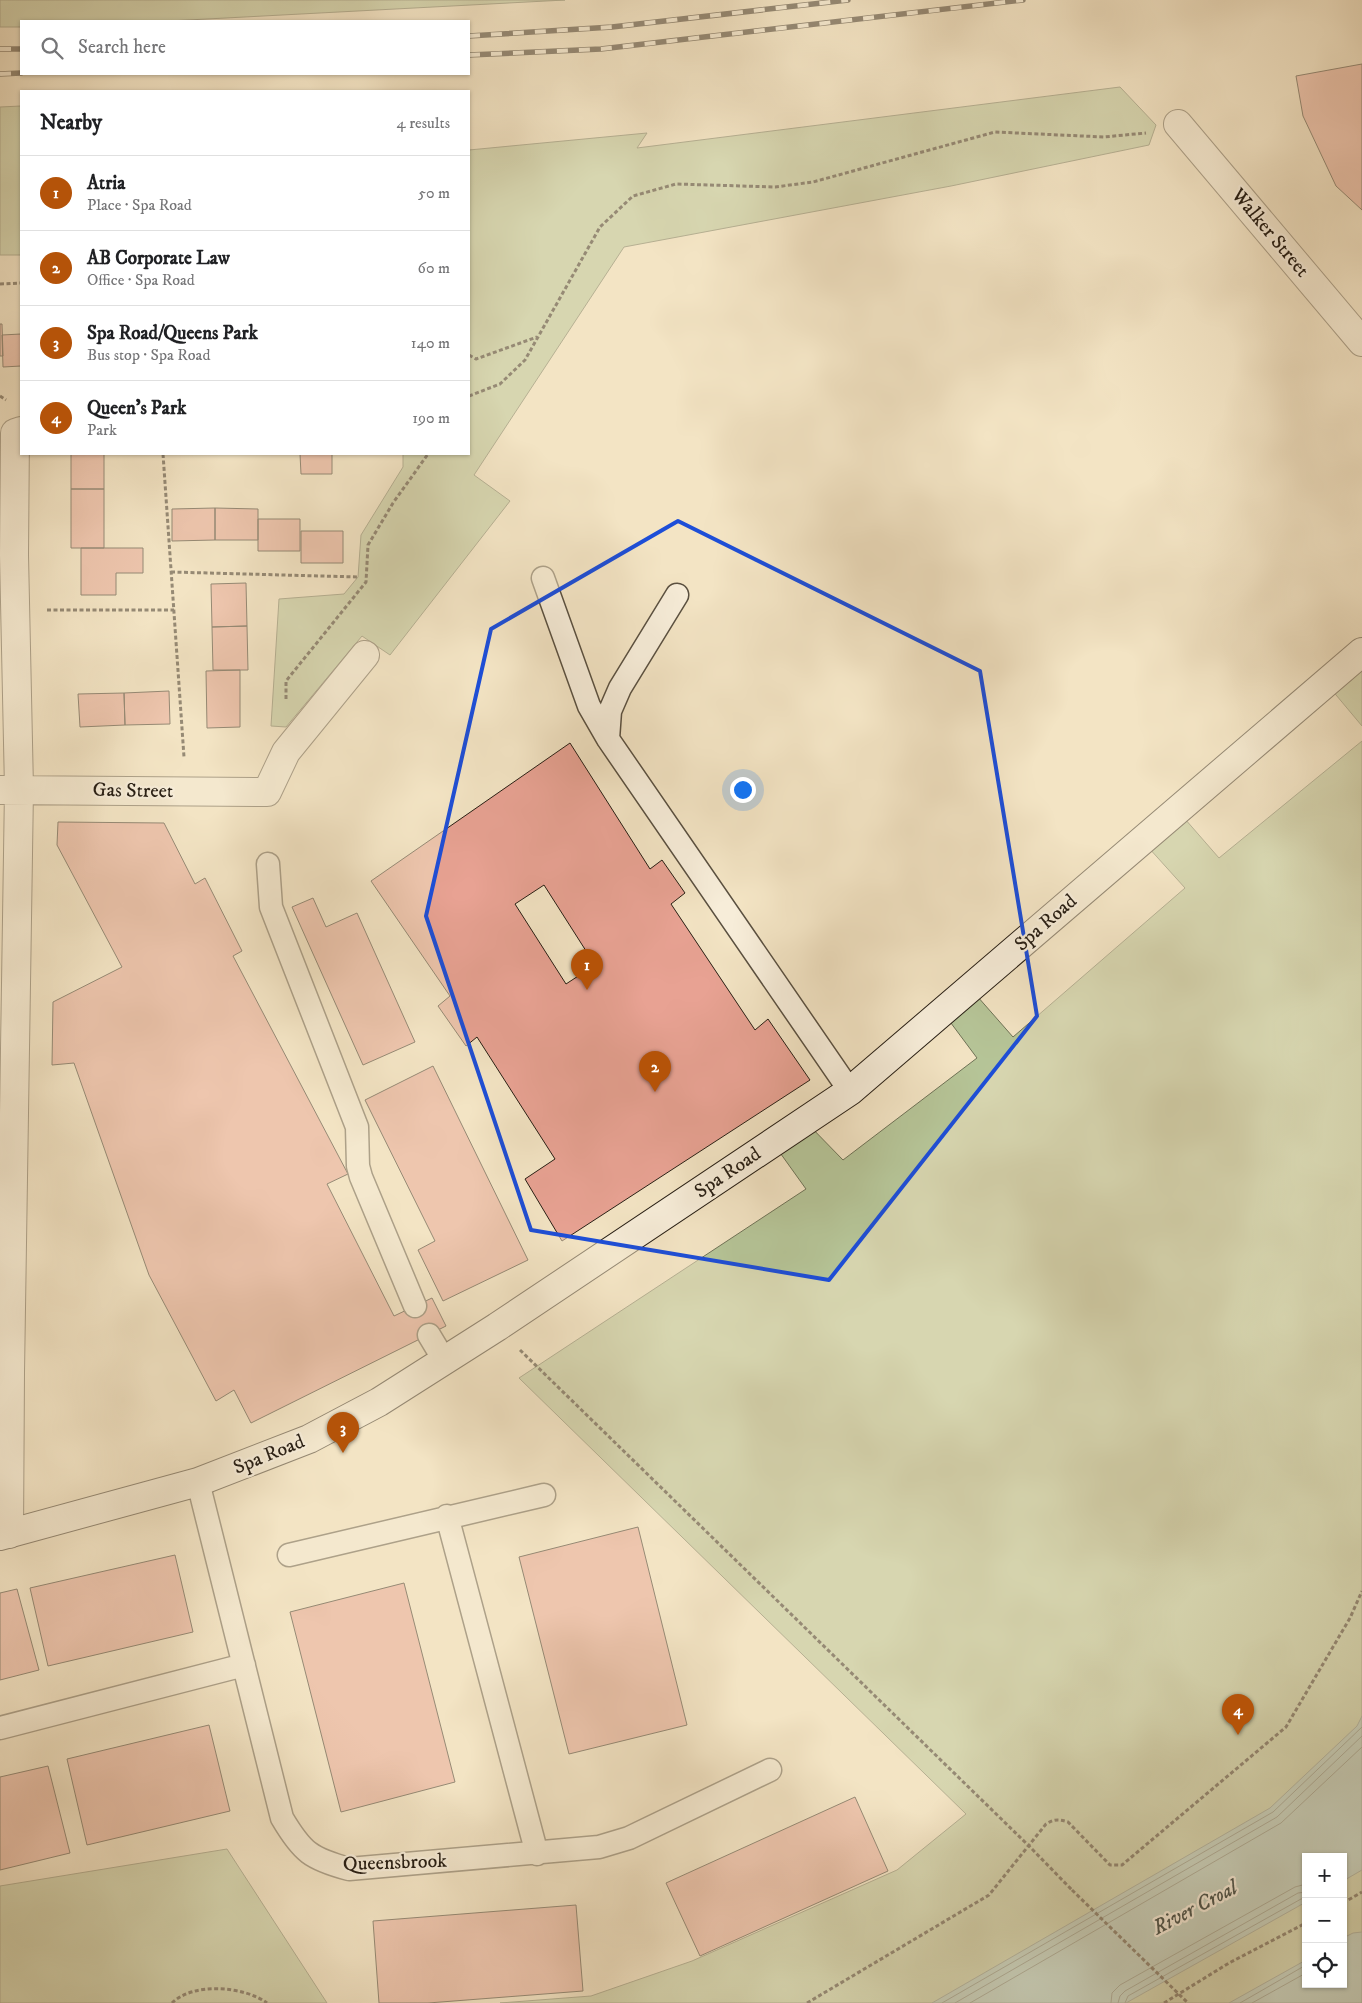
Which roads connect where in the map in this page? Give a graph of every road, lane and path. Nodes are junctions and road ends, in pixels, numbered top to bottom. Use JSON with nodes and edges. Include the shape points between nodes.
{"nodes":[{"id":1,"x":1178,"y":124,"type":"joint"},
{"id":2,"x":20,"y":283,"type":"edge"},
{"id":3,"x":0,"y":284,"type":"edge"},
{"id":4,"x":538,"y":337,"type":"junction"},
{"id":5,"x":1362,"y":342,"type":"edge"},
{"id":6,"x":470,"y":356,"type":"edge"},
{"id":7,"x":470,"y":397,"type":"edge"},
{"id":8,"x":20,"y":431,"type":"edge"},
{"id":9,"x":163,"y":455,"type":"edge"},
{"id":10,"x":427,"y":455,"type":"edge"},
{"id":11,"x":7,"y":555,"type":"edge"},
{"id":12,"x":171,"y":572,"type":"junction"},
{"id":13,"x":358,"y":577,"type":"dead end"},
{"id":14,"x":543,"y":578,"type":"dead end"},
{"id":15,"x":677,"y":595,"type":"dead end"},
{"id":16,"x":15,"y":610,"type":"junction"},
{"id":17,"x":174,"y":610,"type":"junction"},
{"id":18,"x":1362,"y":652,"type":"edge"},
{"id":19,"x":365,"y":655,"type":"dead end"},
{"id":20,"x":608,"y":739,"type":"junction"},
{"id":21,"x":286,"y":752,"type":"junction"},
{"id":22,"x":10,"y":790,"type":"edge"},
{"id":23,"x":186,"y":792,"type":"junction"},
{"id":24,"x":268,"y":864,"type":"dead end"},
{"id":25,"x":850,"y":1092,"type":"junction"},
{"id":26,"x":415,"y":1306,"type":"dead end"},
{"id":27,"x":497,"y":1327,"type":"junction"},
{"id":28,"x":429,"y":1335,"type":"dead end"},
{"id":29,"x":444,"y":1360,"type":"junction"},
{"id":30,"x":5,"y":1373,"type":"edge"},
{"id":31,"x":198,"y":1482,"type":"junction"},
{"id":32,"x":544,"y":1495,"type":"dead end"},
{"id":33,"x":447,"y":1516,"type":"junction"},
{"id":34,"x":5,"y":1535,"type":"edge"},
{"id":35,"x":289,"y":1555,"type":"dead end"},
{"id":36,"x":1362,"y":1591,"type":"edge"},
{"id":37,"x":244,"y":1665,"type":"junction"},
{"id":38,"x":0,"y":1728,"type":"edge"},
{"id":39,"x":770,"y":1770,"type":"dead end"},
{"id":40,"x":1029,"y":1846,"type":"junction"},
{"id":41,"x":537,"y":1854,"type":"junction"},
{"id":42,"x":1362,"y":1892,"type":"edge"},
{"id":43,"x":1347,"y":1901,"type":"edge"},
{"id":44,"x":1302,"y":1924,"type":"edge"},
{"id":45,"x":172,"y":2003,"type":"edge"},
{"id":46,"x":267,"y":2003,"type":"edge"},
{"id":47,"x":807,"y":2003,"type":"edge"},
{"id":48,"x":1164,"y":2003,"type":"edge"},
{"id":49,"x":1188,"y":2003,"type":"edge"}],
"edges":[{"from":1,"to":4,"type":"path","via":[[1148,132],[1104,137],[995,132],[813,182],[775,187],[676,184],[633,196],[600,226]]},
{"from":1,"to":5,"type":"street","name":"Walker Street"},
{"from":2,"to":3,"type":"path"},
{"from":4,"to":6,"type":"path","via":[[476,359]]},
{"from":4,"to":7,"type":"path","via":[[525,360],[500,384]]},
{"from":8,"to":11,"type":"street","via":[[15,433]]},
{"from":9,"to":12,"type":"path"},
{"from":10,"to":21,"type":"path","via":[[368,545],[366,582],[286,681]]},
{"from":11,"to":16,"type":"street"},
{"from":12,"to":13,"type":"path"},
{"from":12,"to":17,"type":"path"},
{"from":14,"to":20,"type":"lane","via":[[589,706]]},
{"from":15,"to":20,"type":"lane","via":[[620,688],[610,711]]},
{"from":16,"to":17,"type":"path"},
{"from":16,"to":22,"type":"street"},
{"from":17,"to":23,"type":"path"},
{"from":18,"to":25,"type":"street","name":"Spa Road"},
{"from":19,"to":21,"type":"street"},
{"from":20,"to":25,"type":"lane"},
{"from":21,"to":23,"type":"street","name":"Gas Street","via":[[267,792]]},
{"from":22,"to":23,"type":"street","name":"Gas Street"},
{"from":22,"to":30,"type":"street"},
{"from":24,"to":26,"type":"lane","via":[[271,907],[357,1126],[361,1177]]},
{"from":25,"to":27,"type":"street","name":"Spa Road"},
{"from":27,"to":29,"type":"street","name":"Spa Road"},
{"from":27,"to":40,"type":"path"},
{"from":28,"to":29,"type":"lane"},
{"from":29,"to":31,"type":"street","name":"Spa Road","via":[[379,1402],[309,1439]]},
{"from":30,"to":34,"type":"street"},
{"from":31,"to":34,"type":"street","name":"Spa Road"},
{"from":31,"to":37,"type":"lane","name":"Queensbrook"},
{"from":32,"to":33,"type":"lane"},
{"from":33,"to":35,"type":"lane"},
{"from":33,"to":41,"type":"lane"},
{"from":36,"to":40,"type":"path","via":[[1350,1618],[1286,1727],[1122,1864],[1110,1865],[1068,1822],[1059,1819],[1046,1824]]},
{"from":37,"to":38,"type":"lane"},
{"from":37,"to":41,"type":"lane","name":"Queensbrook","via":[[282,1818],[308,1854],[348,1869]]},
{"from":39,"to":41,"type":"lane","name":"Queensbrook","via":[[630,1838],[599,1847]]},
{"from":40,"to":47,"type":"path","via":[[990,1895]]},
{"from":40,"to":49,"type":"path","bridge":true},
{"from":42,"to":43,"type":"path"},
{"from":44,"to":48,"type":"path"},
{"from":45,"to":46,"type":"path","via":[[199,1990],[226,1989],[257,1996]]}]}
